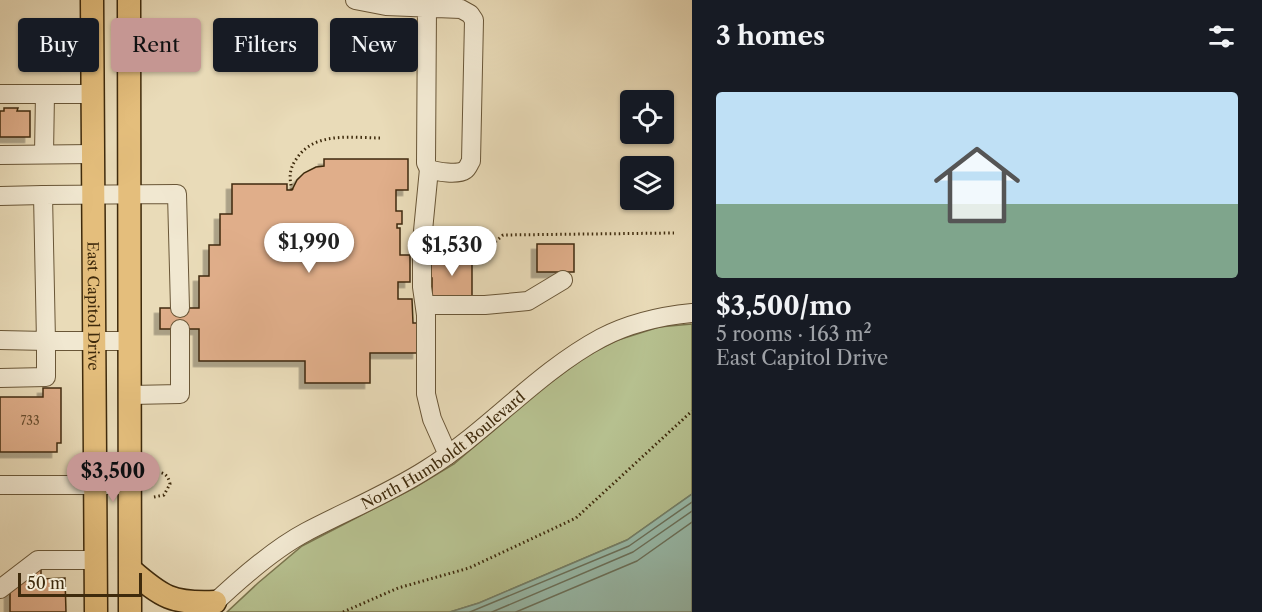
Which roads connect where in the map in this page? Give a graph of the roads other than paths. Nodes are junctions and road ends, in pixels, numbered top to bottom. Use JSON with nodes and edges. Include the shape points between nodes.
{"nodes":[{"id":1,"x":92,"y":0,"type":"edge"},
{"id":2,"x":129,"y":0,"type":"edge"},
{"id":3,"x":355,"y":0,"type":"edge"},
{"id":4,"x":427,"y":8,"type":"junction"},
{"id":5,"x":0,"y":94,"type":"edge"},
{"id":6,"x":45,"y":94,"type":"junction"},
{"id":7,"x":93,"y":94,"type":"junction"},
{"id":8,"x":0,"y":154,"type":"edge"},
{"id":9,"x":45,"y":154,"type":"junction"},
{"id":10,"x":93,"y":154,"type":"junction"},
{"id":11,"x":427,"y":166,"type":"junction"},
{"id":12,"x":130,"y":193,"type":"junction"},
{"id":13,"x":94,"y":194,"type":"junction"},
{"id":14,"x":43,"y":195,"type":"junction"},
{"id":15,"x":0,"y":196,"type":"edge"},
{"id":16,"x":563,"y":280,"type":"dead end"},
{"id":17,"x":425,"y":305,"type":"junction"},
{"id":18,"x":180,"y":308,"type":"dead end"},
{"id":19,"x":692,"y":313,"type":"edge"},
{"id":20,"x":180,"y":329,"type":"dead end"},
{"id":21,"x":0,"y":340,"type":"edge"},
{"id":22,"x":46,"y":341,"type":"junction"},
{"id":23,"x":130,"y":341,"type":"junction"},
{"id":24,"x":95,"y":342,"type":"junction"},
{"id":25,"x":0,"y":378,"type":"edge"},
{"id":26,"x":130,"y":395,"type":"junction"},
{"id":27,"x":448,"y":455,"type":"junction"},
{"id":28,"x":0,"y":485,"type":"edge"},
{"id":29,"x":96,"y":485,"type":"junction"},
{"id":30,"x":131,"y":485,"type":"junction"},
{"id":31,"x":96,"y":560,"type":"junction"},
{"id":32,"x":131,"y":570,"type":"junction"},
{"id":33,"x":0,"y":589,"type":"edge"},
{"id":34,"x":210,"y":607,"type":"edge"},
{"id":35,"x":96,"y":612,"type":"edge"},
{"id":36,"x":130,"y":612,"type":"edge"}],
"edges":[{"from":1,"to":7,"type":"main road","name":"East Capitol Drive"},
{"from":2,"to":12,"type":"main road"},
{"from":3,"to":4,"type":"street"},
{"from":4,"to":11,"type":"street"},
{"from":4,"to":11,"type":"street","via":[[461,9],[474,20],[471,161],[458,172]]},
{"from":5,"to":6,"type":"street"},
{"from":6,"to":7,"type":"street"},
{"from":6,"to":9,"type":"street"},
{"from":7,"to":10,"type":"main road","name":"East Capitol Drive"},
{"from":8,"to":9,"type":"street"},
{"from":9,"to":10,"type":"street"},
{"from":10,"to":13,"type":"main road","name":"East Capitol Drive"},
{"from":11,"to":17,"type":"street","via":[[422,241]]},
{"from":12,"to":13,"type":"street"},
{"from":12,"to":18,"type":"street","via":[[177,194]]},
{"from":12,"to":23,"type":"main road"},
{"from":13,"to":14,"type":"street"},
{"from":13,"to":24,"type":"main road","name":"East Capitol Drive"},
{"from":14,"to":15,"type":"street"},
{"from":14,"to":22,"type":"street"},
{"from":16,"to":17,"type":"street","via":[[528,301]]},
{"from":17,"to":27,"type":"street","via":[[426,394]]},
{"from":19,"to":27,"type":"street","name":"North Humboldt Boulevard","via":[[646,321],[600,339],[553,370]]},
{"from":20,"to":26,"type":"street","via":[[180,394]]},
{"from":21,"to":22,"type":"street"},
{"from":22,"to":24,"type":"street"},
{"from":22,"to":25,"type":"street","via":[[46,377]]},
{"from":23,"to":24,"type":"street"},
{"from":23,"to":26,"type":"main road"},
{"from":24,"to":29,"type":"main road","name":"East Capitol Drive"},
{"from":26,"to":30,"type":"main road"},
{"from":27,"to":34,"type":"street","name":"North Humboldt Boulevard","via":[[380,496],[288,543]]},
{"from":28,"to":29,"type":"street"},
{"from":29,"to":30,"type":"street"},
{"from":29,"to":31,"type":"main road","name":"East Capitol Drive"},
{"from":30,"to":32,"type":"main road"},
{"from":31,"to":33,"type":"street","via":[[38,560]]},
{"from":31,"to":35,"type":"main road","name":"East Capitol Drive"},
{"from":32,"to":34,"type":"main road","via":[[153,590],[174,601]]},
{"from":32,"to":36,"type":"main road"}]}
